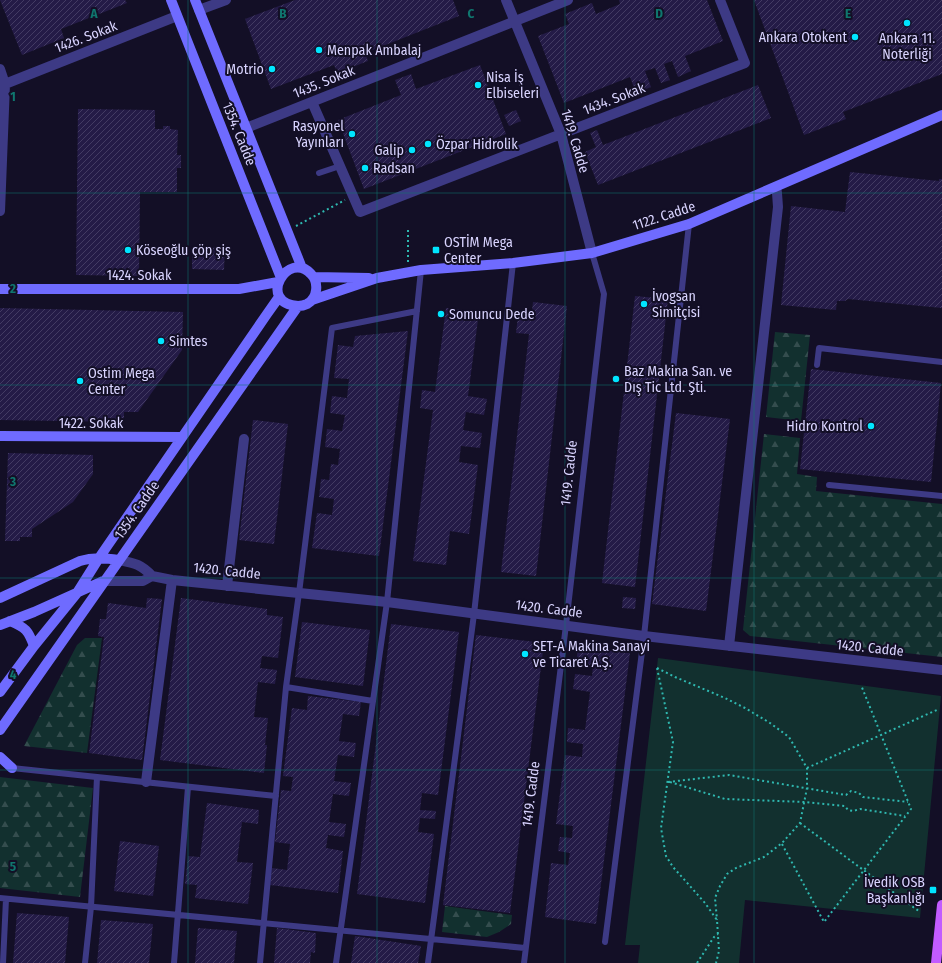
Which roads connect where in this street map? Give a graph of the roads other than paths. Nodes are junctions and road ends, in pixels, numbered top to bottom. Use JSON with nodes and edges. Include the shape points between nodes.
{"nodes":[{"id":1,"x":171,"y":0,"type":"edge"},
{"id":2,"x":195,"y":0,"type":"edge"},
{"id":3,"x":226,"y":0,"type":"edge"},
{"id":4,"x":506,"y":0,"type":"edge"},
{"id":5,"x":568,"y":0,"type":"edge"},
{"id":6,"x":720,"y":0,"type":"edge"},
{"id":7,"x":199,"y":10,"type":"junction"},
{"id":8,"x":177,"y":16,"type":"junction"},
{"id":9,"x":515,"y":21,"type":"junction"},
{"id":10,"x":0,"y":69,"type":"edge"},
{"id":11,"x":3,"y":85,"type":"edge"},
{"id":12,"x":312,"y":102,"type":"junction"},
{"id":13,"x":942,"y":115,"type":"edge"},
{"id":14,"x":246,"y":128,"type":"junction"},
{"id":15,"x":561,"y":134,"type":"junction"},
{"id":16,"x":340,"y":166,"type":"junction"},
{"id":17,"x":319,"y":173,"type":"dead end"},
{"id":18,"x":776,"y":187,"type":"junction"},
{"id":19,"x":0,"y":211,"type":"edge"},
{"id":20,"x":689,"y":224,"type":"junction"},
{"id":21,"x":592,"y":254,"type":"junction"},
{"id":22,"x":513,"y":263,"type":"junction"},
{"id":23,"x":302,"y":268,"type":"junction"},
{"id":24,"x":421,"y":270,"type":"junction"},
{"id":25,"x":314,"y":277,"type":"junction"},
{"id":26,"x":377,"y":278,"type":"junction"},
{"id":27,"x":279,"y":287,"type":"junction"},
{"id":28,"x":0,"y":289,"type":"edge"},
{"id":29,"x":312,"y":300,"type":"junction"},
{"id":30,"x":298,"y":306,"type":"junction"},
{"id":31,"x":417,"y":311,"type":"junction"},
{"id":32,"x":942,"y":362,"type":"edge"},
{"id":33,"x":817,"y":365,"type":"dead end"},
{"id":34,"x":0,"y":436,"type":"edge"},
{"id":35,"x":182,"y":437,"type":"junction"},
{"id":36,"x":244,"y":440,"type":"dead end"},
{"id":37,"x":829,"y":485,"type":"dead end"},
{"id":38,"x":942,"y":496,"type":"edge"},
{"id":39,"x":99,"y":558,"type":"junction"},
{"id":40,"x":119,"y":560,"type":"junction"},
{"id":41,"x":152,"y":576,"type":"junction"},
{"id":42,"x":172,"y":580,"type":"junction"},
{"id":43,"x":105,"y":581,"type":"junction"},
{"id":44,"x":227,"y":586,"type":"junction"},
{"id":45,"x":77,"y":593,"type":"junction"},
{"id":46,"x":299,"y":593,"type":"junction"},
{"id":47,"x":0,"y":598,"type":"edge"},
{"id":48,"x":387,"y":602,"type":"junction"},
{"id":49,"x":474,"y":614,"type":"junction"},
{"id":50,"x":10,"y":621,"type":"junction"},
{"id":51,"x":0,"y":625,"type":"edge"},
{"id":52,"x":566,"y":625,"type":"junction"},
{"id":53,"x":644,"y":636,"type":"junction"},
{"id":54,"x":34,"y":646,"type":"junction"},
{"id":55,"x":729,"y":646,"type":"junction"},
{"id":56,"x":942,"y":670,"type":"edge"},
{"id":57,"x":286,"y":688,"type":"junction"},
{"id":58,"x":0,"y":692,"type":"edge"},
{"id":59,"x":373,"y":701,"type":"junction"},
{"id":60,"x":0,"y":730,"type":"edge"},
{"id":61,"x":0,"y":757,"type":"edge"},
{"id":62,"x":0,"y":767,"type":"edge"},
{"id":63,"x":12,"y":768,"type":"junction"},
{"id":64,"x":97,"y":777,"type":"junction"},
{"id":65,"x":146,"y":782,"type":"junction"},
{"id":66,"x":188,"y":787,"type":"junction"},
{"id":67,"x":276,"y":796,"type":"junction"},
{"id":68,"x":3,"y":898,"type":"edge"},
{"id":69,"x":942,"y":905,"type":"edge"},
{"id":70,"x":91,"y":907,"type":"junction"},
{"id":71,"x":177,"y":915,"type":"junction"},
{"id":72,"x":264,"y":923,"type":"junction"},
{"id":73,"x":340,"y":930,"type":"junction"},
{"id":74,"x":431,"y":939,"type":"junction"},
{"id":75,"x":605,"y":942,"type":"dead end"},
{"id":76,"x":526,"y":948,"type":"junction"},
{"id":77,"x":3,"y":963,"type":"edge"},
{"id":78,"x":86,"y":963,"type":"edge"},
{"id":79,"x":174,"y":963,"type":"edge"},
{"id":80,"x":260,"y":963,"type":"edge"},
{"id":81,"x":336,"y":963,"type":"edge"},
{"id":82,"x":428,"y":963,"type":"edge"},
{"id":83,"x":524,"y":963,"type":"edge"},
{"id":84,"x":936,"y":963,"type":"edge"}],
"edges":[{"from":1,"to":8,"type":"main road","name":"1354. Cadde"},
{"from":2,"to":7,"type":"main road","name":"1354. Cadde"},
{"from":3,"to":7,"type":"street"},
{"from":4,"to":9,"type":"street","name":"1419. Cadde"},
{"from":5,"to":9,"type":"street","name":"1435. Sokak"},
{"from":6,"to":15,"type":"street","name":"1434. Sokak","via":[[745,64]]},
{"from":7,"to":14,"type":"main road","name":"1354. Cadde"},
{"from":8,"to":11,"type":"street","name":"1426. Sokak"},
{"from":8,"to":27,"type":"main road","name":"1354. Cadde"},
{"from":9,"to":12,"type":"street","name":"1435. Sokak"},
{"from":9,"to":15,"type":"street","name":"1419. Cadde"},
{"from":10,"to":11,"type":"street"},
{"from":11,"to":19,"type":"street"},
{"from":12,"to":14,"type":"street","name":"1435. Sokak"},
{"from":12,"to":16,"type":"street","name":"1434. Sokak"},
{"from":13,"to":18,"type":"main road","name":"1122. Cadde"},
{"from":14,"to":23,"type":"main road","name":"1354. Cadde"},
{"from":15,"to":16,"type":"street","name":"1434. Sokak","via":[[360,212]]},
{"from":15,"to":21,"type":"street","name":"1419. Cadde"},
{"from":16,"to":17,"type":"lane"},
{"from":18,"to":20,"type":"main road","name":"1122. Cadde"},
{"from":18,"to":55,"type":"street","via":[[778,207]]},
{"from":20,"to":21,"type":"main road","name":"1122. Cadde"},
{"from":20,"to":53,"type":"lane"},
{"from":21,"to":22,"type":"main road","name":"1122. Cadde"},
{"from":21,"to":52,"type":"lane","name":"1419. Cadde","via":[[604,294]]},
{"from":22,"to":24,"type":"main road","name":"1122. Cadde"},
{"from":22,"to":49,"type":"lane"},
{"from":23,"to":25,"type":"main road"},
{"from":23,"to":27,"type":"main road","name":"1354. Cadde","via":[[286,272]]},
{"from":24,"to":26,"type":"main road","name":"1122. Cadde"},
{"from":24,"to":31,"type":"lane"},
{"from":25,"to":26,"type":"main road"},
{"from":25,"to":29,"type":"main road","via":[[317,286]]},
{"from":26,"to":29,"type":"main road"},
{"from":27,"to":28,"type":"main road","name":"1424. Sokak","via":[[239,290]]},
{"from":27,"to":30,"type":"main road","via":[[287,304]]},
{"from":27,"to":35,"type":"main road","name":"1354. Cadde","via":[[266,314]]},
{"from":29,"to":30,"type":"main road"},
{"from":30,"to":40,"type":"main road","name":"1354. Cadde"},
{"from":31,"to":46,"type":"lane","via":[[332,328]]},
{"from":31,"to":48,"type":"lane"},
{"from":32,"to":33,"type":"lane","via":[[819,348]]},
{"from":34,"to":35,"type":"main road","name":"1422. Sokak"},
{"from":35,"to":39,"type":"main road","name":"1354. Cadde"},
{"from":36,"to":44,"type":"street"},
{"from":37,"to":38,"type":"lane"},
{"from":39,"to":40,"type":"main road"},
{"from":39,"to":45,"type":"main road","name":"1354. Cadde"},
{"from":39,"to":47,"type":"main road","via":[[80,561]]},
{"from":40,"to":41,"type":"street","name":"1420. Cadde","via":[[136,564]]},
{"from":40,"to":43,"type":"main road","name":"1354. Cadde"},
{"from":41,"to":42,"type":"street","name":"1420. Cadde"},
{"from":41,"to":43,"type":"street","name":"1420. Cadde","via":[[143,581]]},
{"from":42,"to":44,"type":"street","name":"1420. Cadde"},
{"from":42,"to":65,"type":"street"},
{"from":43,"to":45,"type":"main road"},
{"from":43,"to":60,"type":"main road","name":"1354. Cadde"},
{"from":44,"to":46,"type":"street","name":"1420. Cadde"},
{"from":45,"to":50,"type":"main road"},
{"from":45,"to":54,"type":"main road","name":"1354. Cadde"},
{"from":46,"to":48,"type":"street","name":"1420. Cadde"},
{"from":46,"to":57,"type":"lane"},
{"from":48,"to":49,"type":"street","name":"1420. Cadde"},
{"from":48,"to":59,"type":"lane"},
{"from":49,"to":52,"type":"street","name":"1420. Cadde"},
{"from":49,"to":74,"type":"lane"},
{"from":50,"to":51,"type":"main road"},
{"from":50,"to":54,"type":"main road","via":[[24,626]]},
{"from":52,"to":53,"type":"street","name":"1420. Cadde"},
{"from":52,"to":76,"type":"lane","name":"1419. Cadde"},
{"from":53,"to":55,"type":"street","name":"1420. Cadde"},
{"from":53,"to":75,"type":"lane"},
{"from":54,"to":58,"type":"main road","name":"1354. Cadde"},
{"from":55,"to":56,"type":"street","name":"1420. Cadde"},
{"from":57,"to":59,"type":"lane"},
{"from":57,"to":67,"type":"lane"},
{"from":59,"to":73,"type":"lane"},
{"from":61,"to":63,"type":"main road"},
{"from":62,"to":63,"type":"main road"},
{"from":63,"to":64,"type":"lane"},
{"from":64,"to":65,"type":"lane"},
{"from":64,"to":70,"type":"lane"},
{"from":65,"to":66,"type":"lane"},
{"from":66,"to":67,"type":"lane"},
{"from":66,"to":71,"type":"lane"},
{"from":67,"to":72,"type":"lane"},
{"from":68,"to":70,"type":"lane"},
{"from":68,"to":77,"type":"lane"},
{"from":69,"to":84,"type":"main road"},
{"from":70,"to":71,"type":"lane"},
{"from":70,"to":78,"type":"lane"},
{"from":71,"to":72,"type":"lane"},
{"from":71,"to":79,"type":"lane"},
{"from":72,"to":73,"type":"lane"},
{"from":72,"to":80,"type":"lane"},
{"from":73,"to":74,"type":"lane"},
{"from":73,"to":81,"type":"lane"},
{"from":74,"to":76,"type":"lane"},
{"from":74,"to":82,"type":"lane"},
{"from":76,"to":83,"type":"lane","name":"1419. Cadde"}]}
